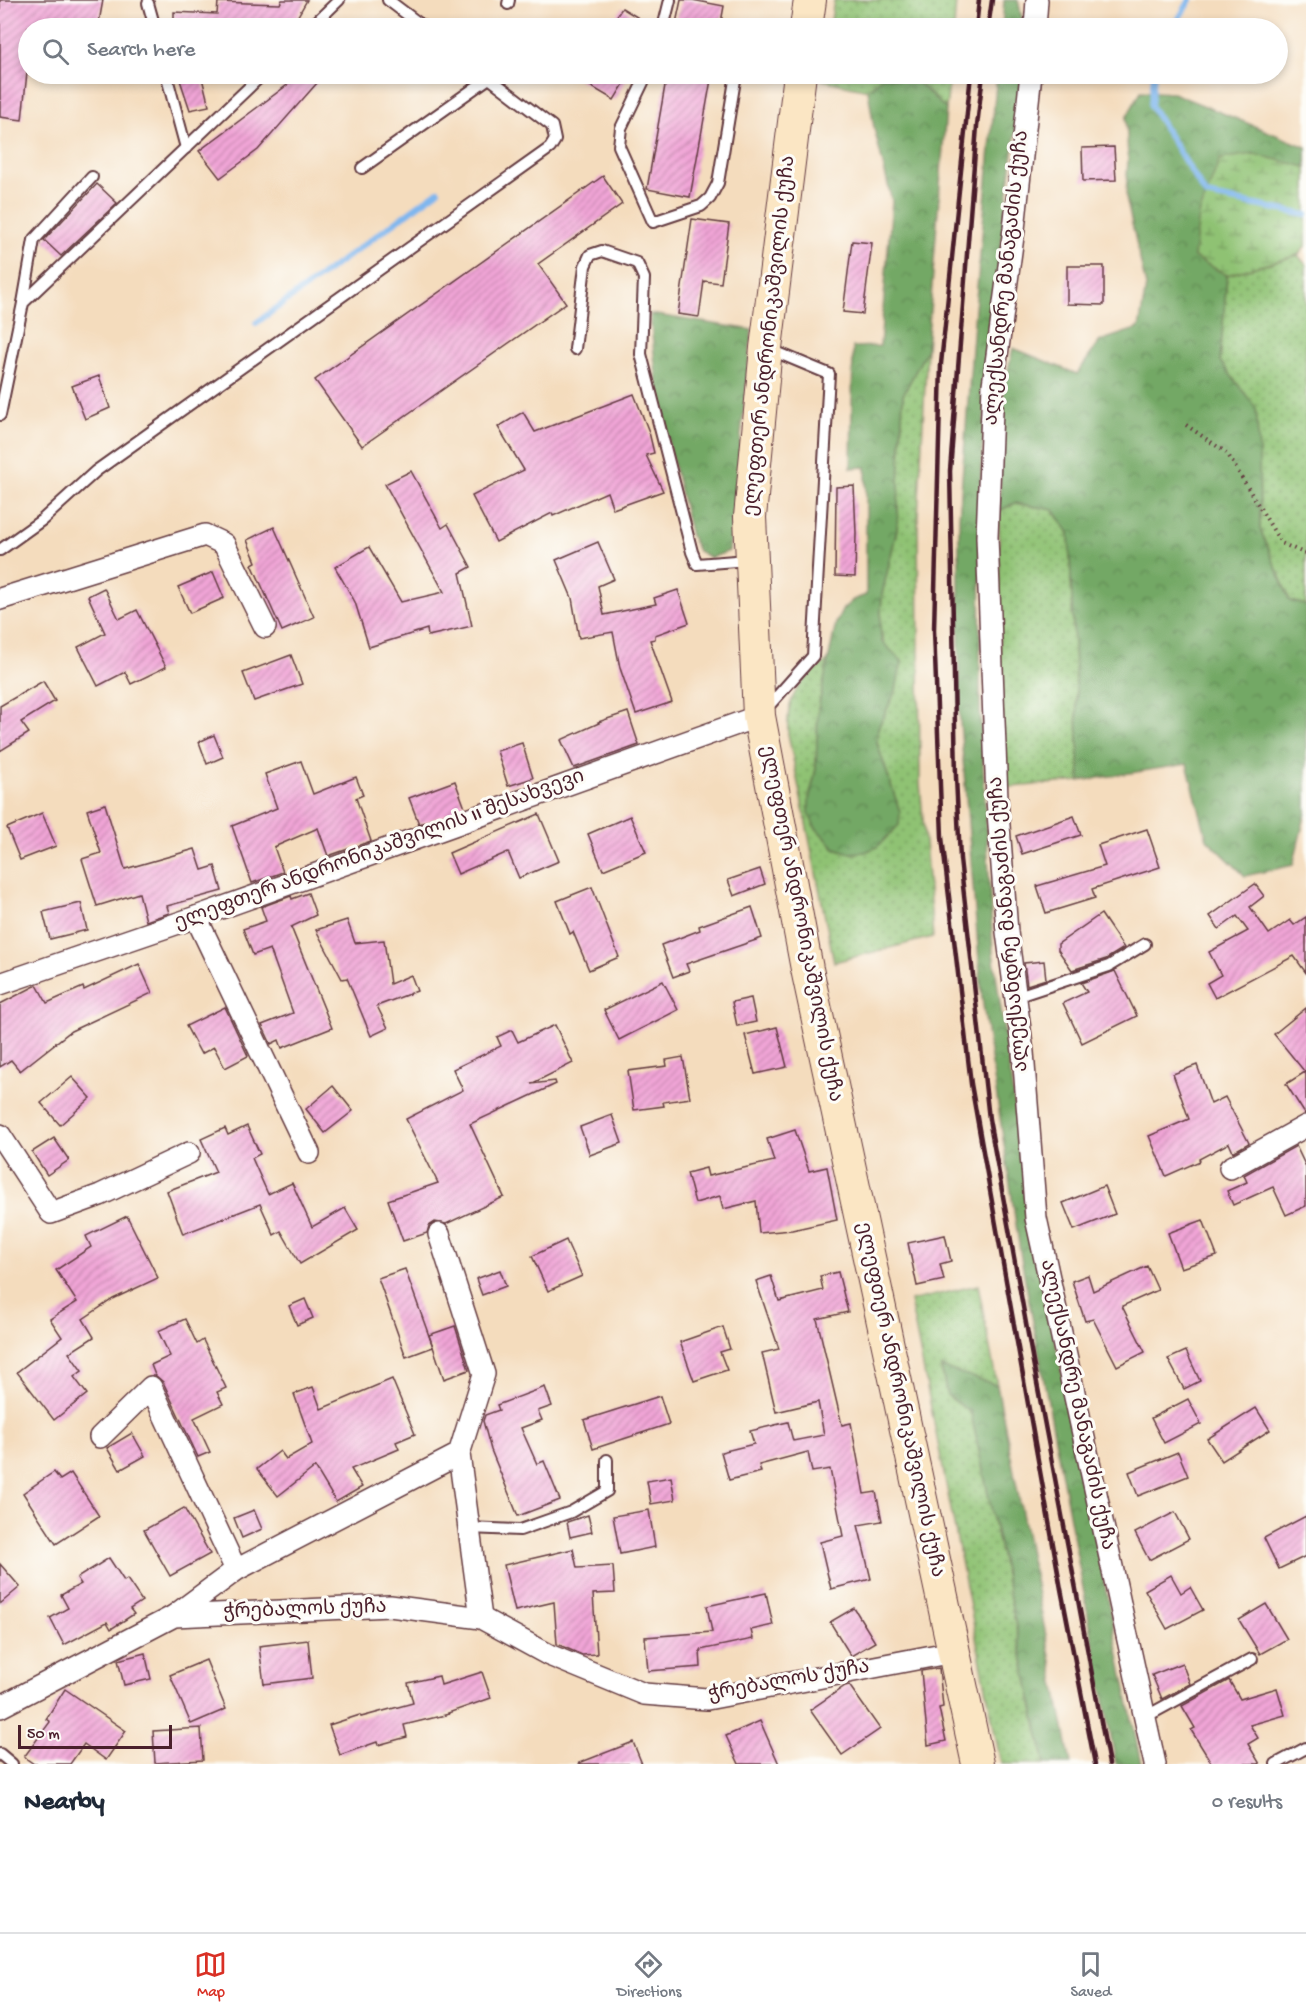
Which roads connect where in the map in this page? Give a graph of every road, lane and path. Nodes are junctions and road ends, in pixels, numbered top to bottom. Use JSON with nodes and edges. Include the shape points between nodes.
{"nodes":[{"id":1,"x":339,"y":0,"type":"edge"},
{"id":2,"x":388,"y":0,"type":"edge"},
{"id":3,"x":670,"y":0,"type":"edge"},
{"id":4,"x":810,"y":0,"type":"edge"},
{"id":5,"x":1037,"y":0,"type":"edge"},
{"id":6,"x":148,"y":3,"type":"dead end"},
{"id":7,"x":152,"y":18,"type":"edge"},
{"id":8,"x":320,"y":18,"type":"edge"},
{"id":9,"x":412,"y":18,"type":"edge"},
{"id":10,"x":666,"y":18,"type":"edge"},
{"id":11,"x":807,"y":18,"type":"edge"},
{"id":12,"x":1036,"y":18,"type":"edge"},
{"id":13,"x":169,"y":84,"type":"edge"},
{"id":14,"x":253,"y":84,"type":"edge"},
{"id":15,"x":475,"y":84,"type":"edge"},
{"id":16,"x":497,"y":84,"type":"edge"},
{"id":17,"x":642,"y":84,"type":"edge"},
{"id":18,"x":734,"y":84,"type":"edge"},
{"id":19,"x":799,"y":84,"type":"edge"},
{"id":20,"x":1030,"y":84,"type":"edge"},
{"id":21,"x":186,"y":148,"type":"junction"},
{"id":22,"x":362,"y":168,"type":"dead end"},
{"id":23,"x":92,"y":177,"type":"dead end"},
{"id":24,"x":23,"y":303,"type":"junction"},
{"id":25,"x":766,"y":348,"type":"junction"},
{"id":26,"x":575,"y":349,"type":"dead end"},
{"id":27,"x":0,"y":415,"type":"edge"},
{"id":28,"x":1186,"y":425,"type":"dead end"},
{"id":29,"x":0,"y":550,"type":"edge"},
{"id":30,"x":1306,"y":554,"type":"edge"},
{"id":31,"x":752,"y":559,"type":"junction"},
{"id":32,"x":0,"y":599,"type":"edge"},
{"id":33,"x":265,"y":627,"type":"dead end"},
{"id":34,"x":759,"y":716,"type":"junction"},
{"id":35,"x":196,"y":917,"type":"junction"},
{"id":36,"x":1145,"y":944,"type":"dead end"},
{"id":37,"x":0,"y":984,"type":"edge"},
{"id":38,"x":1016,"y":997,"type":"junction"},
{"id":39,"x":1306,"y":1126,"type":"edge"},
{"id":40,"x":0,"y":1135,"type":"edge"},
{"id":41,"x":189,"y":1153,"type":"dead end"},
{"id":42,"x":309,"y":1153,"type":"dead end"},
{"id":43,"x":1230,"y":1168,"type":"dead end"},
{"id":44,"x":439,"y":1233,"type":"dead end"},
{"id":45,"x":100,"y":1437,"type":"dead end"},
{"id":46,"x":459,"y":1454,"type":"junction"},
{"id":47,"x":607,"y":1460,"type":"dead end"},
{"id":48,"x":469,"y":1528,"type":"junction"},
{"id":49,"x":236,"y":1570,"type":"junction"},
{"id":50,"x":174,"y":1616,"type":"junction"},
{"id":51,"x":481,"y":1618,"type":"junction"},
{"id":52,"x":953,"y":1652,"type":"junction"},
{"id":53,"x":1252,"y":1659,"type":"dead end"},
{"id":54,"x":0,"y":1707,"type":"edge"},
{"id":55,"x":1145,"y":1717,"type":"junction"},
{"id":56,"x":1306,"y":1748,"type":"edge"},
{"id":57,"x":0,"y":1754,"type":"edge"},
{"id":58,"x":12,"y":1764,"type":"edge"},
{"id":59,"x":978,"y":1764,"type":"edge"},
{"id":60,"x":1155,"y":1764,"type":"edge"},
{"id":61,"x":1276,"y":1764,"type":"edge"}],
"edges":[{"from":1,"to":8,"type":"lane"},
{"from":2,"to":9,"type":"lane"},
{"from":3,"to":10,"type":"lane"},
{"from":4,"to":11,"type":"main road"},
{"from":5,"to":12,"type":"street"},
{"from":6,"to":7,"type":"lane"},
{"from":13,"to":21,"type":"lane"},
{"from":14,"to":21,"type":"lane"},
{"from":15,"to":22,"type":"lane"},
{"from":16,"to":29,"type":"lane","via":[[552,126],[555,140],[550,148],[96,471],[42,520]]},
{"from":17,"to":18,"type":"lane","via":[[621,128],[619,146],[653,222],[701,206],[710,198],[718,183]]},
{"from":19,"to":25,"type":"main road","name":"ელეფთერ ანდრონიკაშვილის ქუჩა"},
{"from":20,"to":38,"type":"street","name":"ალექსანდრე მანაგაძის ქუჩა","via":[[993,384],[987,537],[997,799]]},
{"from":21,"to":24,"type":"lane"},
{"from":23,"to":24,"type":"lane","via":[[34,240]]},
{"from":24,"to":27,"type":"lane"},
{"from":25,"to":31,"type":"main road","name":"ელეფთერ ანდრონიკაშვილის ქუჩა","via":[[750,517]]},
{"from":25,"to":34,"type":"lane","via":[[829,374],[813,656]]},
{"from":26,"to":31,"type":"lane","via":[[585,266],[590,255],[602,251],[637,263],[644,278],[641,354],[692,552],[697,564]]},
{"from":28,"to":30,"type":"path","via":[[1227,453],[1281,543]]},
{"from":31,"to":34,"type":"main road","name":"ელეფთერ ანდრონიკაშვილის ქუჩა"},
{"from":32,"to":33,"type":"street","via":[[205,536],[224,544]]},
{"from":34,"to":35,"type":"street","name":"ელეფთერ ანდრონიკაშვილის II შესახვევი"},
{"from":34,"to":52,"type":"main road","name":"ელეფთერ ანდრონიკაშვილის ქუჩა","via":[[807,969]]},
{"from":35,"to":37,"type":"street","name":"ელეფთერ ანდრონიკაშვილის II შესახვევი"},
{"from":35,"to":42,"type":"street"},
{"from":36,"to":38,"type":"lane","via":[[1109,966]]},
{"from":38,"to":55,"type":"street","name":"ალექსანდრე მანაგაძის ქუჩა","via":[[1036,1218]]},
{"from":39,"to":43,"type":"street"},
{"from":40,"to":41,"type":"street","via":[[51,1213],[100,1195]]},
{"from":44,"to":46,"type":"street","via":[[484,1374]]},
{"from":45,"to":49,"type":"street","via":[[151,1387]]},
{"from":46,"to":48,"type":"street"},
{"from":46,"to":49,"type":"street","name":"ჭრებალოს ქუჩა"},
{"from":47,"to":48,"type":"lane","via":[[607,1491],[572,1512],[520,1530]]},
{"from":48,"to":51,"type":"street"},
{"from":49,"to":50,"type":"street","name":"ჭრებალოს ქუჩა"},
{"from":50,"to":51,"type":"street","name":"ჭრებალოს ქუჩა","via":[[390,1606]]},
{"from":50,"to":54,"type":"street","name":"ჭრებალოს ქუჩა"},
{"from":51,"to":52,"type":"street","name":"ჭრებალოს ქუჩა","via":[[549,1655],[644,1694],[707,1699]]},
{"from":52,"to":59,"type":"main road","name":"ელეფთერ ანდრონიკაშვილის ქუჩა"},
{"from":53,"to":55,"type":"lane"},
{"from":55,"to":60,"type":"street","name":"ალექსანდრე მანაგაძის ქუჩა"},
{"from":56,"to":61,"type":"lane"},
{"from":57,"to":58,"type":"lane"}]}
